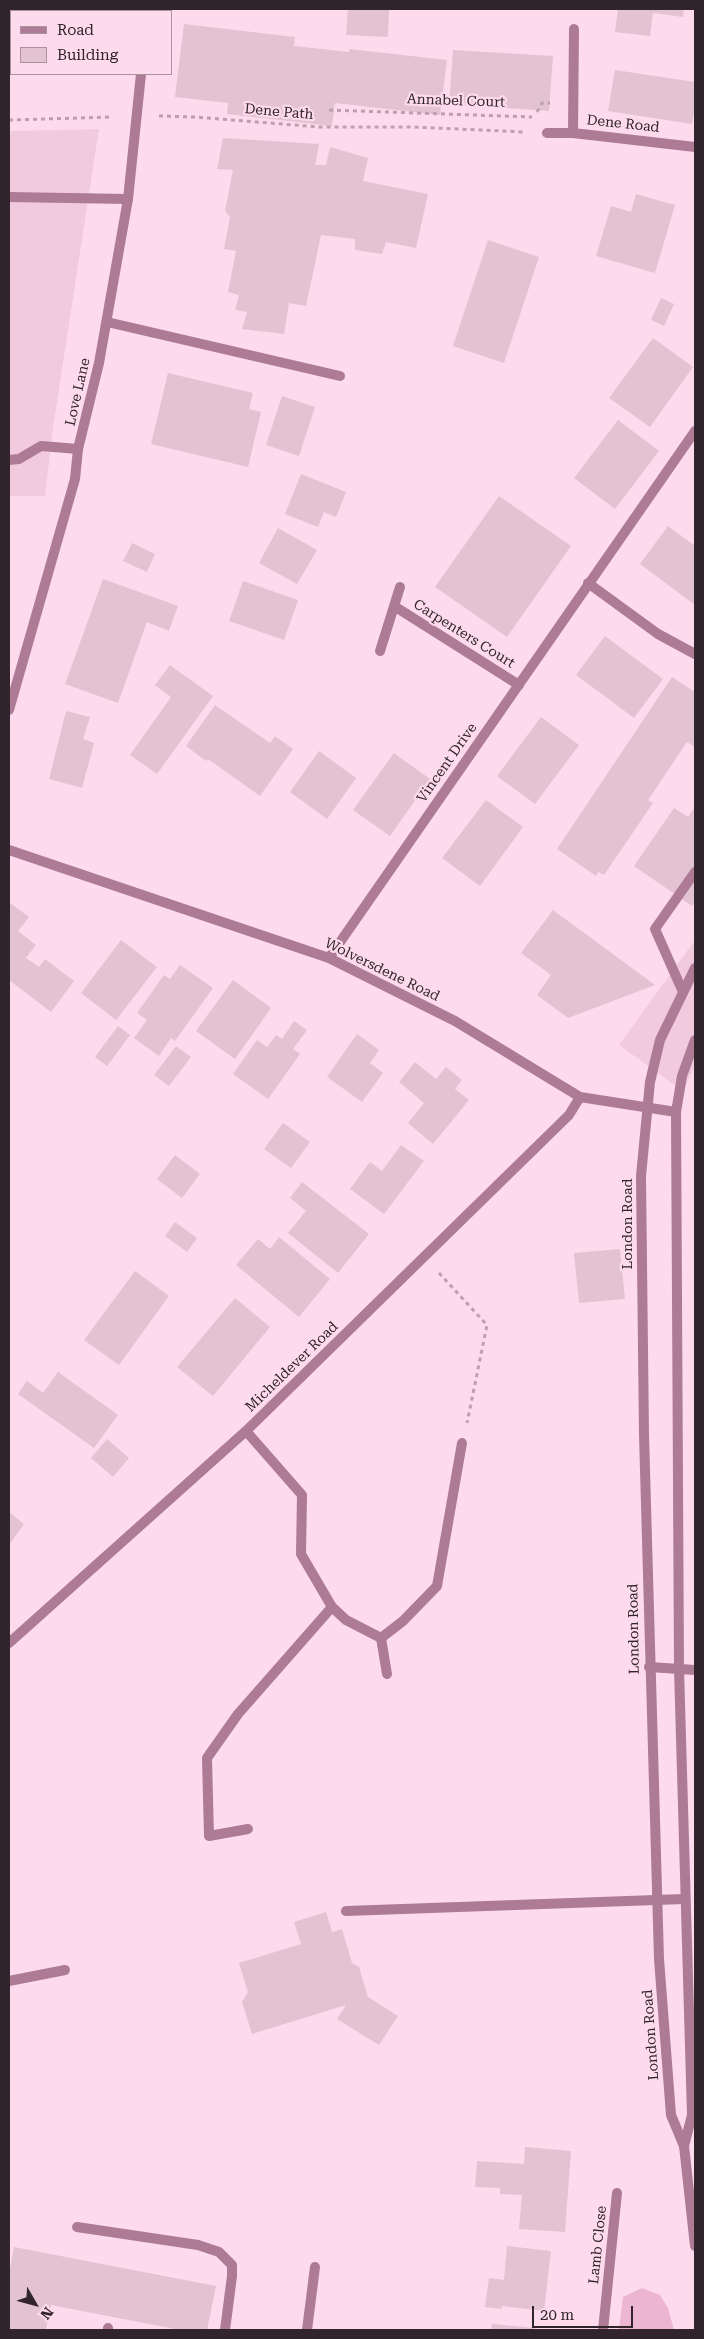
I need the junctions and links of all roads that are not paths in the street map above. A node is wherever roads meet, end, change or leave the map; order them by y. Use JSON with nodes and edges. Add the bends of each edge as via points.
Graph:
{"nodes":[{"id":1,"x":574,"y":29,"type":"dead end"},
{"id":2,"x":141,"y":75,"type":"edge"},
{"id":3,"x":547,"y":133,"type":"road end"},
{"id":4,"x":573,"y":133,"type":"junction"},
{"id":5,"x":695,"y":147,"type":"edge"},
{"id":6,"x":9,"y":197,"type":"edge"},
{"id":7,"x":128,"y":199,"type":"junction"},
{"id":8,"x":107,"y":322,"type":"junction"},
{"id":9,"x":340,"y":376,"type":"dead end"},
{"id":10,"x":695,"y":431,"type":"edge"},
{"id":11,"x":78,"y":449,"type":"junction"},
{"id":12,"x":9,"y":460,"type":"edge"},
{"id":13,"x":588,"y":583,"type":"junction"},
{"id":14,"x":400,"y":587,"type":"dead end"},
{"id":15,"x":394,"y":606,"type":"junction"},
{"id":16,"x":380,"y":651,"type":"dead end"},
{"id":17,"x":695,"y":654,"type":"edge"},
{"id":18,"x":519,"y":684,"type":"junction"},
{"id":19,"x":9,"y":710,"type":"edge"},
{"id":20,"x":9,"y":850,"type":"edge"},
{"id":21,"x":695,"y":872,"type":"edge"},
{"id":22,"x":329,"y":958,"type":"junction"},
{"id":23,"x":695,"y":968,"type":"edge"},
{"id":24,"x":683,"y":992,"type":"junction"},
{"id":25,"x":695,"y":1040,"type":"edge"},
{"id":26,"x":580,"y":1097,"type":"junction"},
{"id":27,"x":648,"y":1109,"type":"junction"},
{"id":28,"x":676,"y":1112,"type":"junction"},
{"id":29,"x":246,"y":1431,"type":"junction"},
{"id":30,"x":462,"y":1443,"type":"road end"},
{"id":31,"x":332,"y":1607,"type":"junction"},
{"id":32,"x":381,"y":1638,"type":"junction"},
{"id":33,"x":9,"y":1643,"type":"edge"},
{"id":34,"x":649,"y":1667,"type":"junction"},
{"id":35,"x":679,"y":1670,"type":"junction"},
{"id":36,"x":695,"y":1670,"type":"edge"},
{"id":37,"x":387,"y":1674,"type":"dead end"},
{"id":38,"x":248,"y":1829,"type":"dead end"},
{"id":39,"x":684,"y":1898,"type":"junction"},
{"id":40,"x":658,"y":1900,"type":"junction"},
{"id":41,"x":346,"y":1911,"type":"dead end"},
{"id":42,"x":65,"y":1970,"type":"dead end"},
{"id":43,"x":9,"y":1981,"type":"edge"},
{"id":44,"x":684,"y":2146,"type":"junction"},
{"id":45,"x":617,"y":2193,"type":"dead end"},
{"id":46,"x":77,"y":2227,"type":"dead end"},
{"id":47,"x":695,"y":2246,"type":"edge"},
{"id":48,"x":315,"y":2267,"type":"dead end"},
{"id":49,"x":225,"y":2330,"type":"edge"},
{"id":50,"x":307,"y":2330,"type":"edge"},
{"id":51,"x":603,"y":2330,"type":"edge"}],
"edges":[{"from":1,"to":4,"type":"street"},
{"from":2,"to":7,"type":"street","name":"Love Lane"},
{"from":3,"to":4,"type":"street","name":"Dene Road"},
{"from":4,"to":5,"type":"street","name":"Dene Road"},
{"from":6,"to":7,"type":"street"},
{"from":7,"to":8,"type":"street","name":"Love Lane"},
{"from":8,"to":9,"type":"street"},
{"from":8,"to":11,"type":"street","name":"Love Lane"},
{"from":10,"to":13,"type":"street","name":"Vincent Drive"},
{"from":11,"to":12,"type":"street","via":[[41,446],[18,460]]},
{"from":11,"to":19,"type":"street","name":"Love Lane","via":[[75,478]]},
{"from":13,"to":17,"type":"street","via":[[658,634]]},
{"from":13,"to":18,"type":"street","name":"Vincent Drive"},
{"from":14,"to":15,"type":"street","name":"Carpenters Court"},
{"from":15,"to":16,"type":"street","name":"Carpenters Court"},
{"from":15,"to":18,"type":"street","name":"Carpenters Court"},
{"from":18,"to":22,"type":"street","name":"Vincent Drive"},
{"from":20,"to":22,"type":"street","name":"Wolversdene Road"},
{"from":21,"to":24,"type":"street","via":[[655,929]]},
{"from":22,"to":26,"type":"street","name":"Wolversdene Road","via":[[455,1021]]},
{"from":23,"to":24,"type":"street","name":"London Road"},
{"from":24,"to":27,"type":"street","name":"London Road","via":[[660,1040],[650,1082]]},
{"from":25,"to":28,"type":"street","name":"London Road","via":[[682,1076]]},
{"from":26,"to":27,"type":"street","name":"Wolversdene Road"},
{"from":26,"to":29,"type":"street","name":"Micheldever Road","via":[[569,1114]]},
{"from":27,"to":28,"type":"street","name":"Wolversdene Road"},
{"from":27,"to":34,"type":"street","name":"London Road","via":[[641,1206]]},
{"from":28,"to":35,"type":"street","name":"London Road"},
{"from":29,"to":31,"type":"street","via":[[302,1495],[301,1554]]},
{"from":29,"to":33,"type":"street","name":"Micheldever Road"},
{"from":30,"to":32,"type":"street","via":[[437,1586],[403,1621]]},
{"from":31,"to":32,"type":"street","via":[[346,1620]]},
{"from":31,"to":38,"type":"street","via":[[238,1714],[207,1758],[209,1836]]},
{"from":32,"to":37,"type":"street"},
{"from":34,"to":35,"type":"street"},
{"from":34,"to":40,"type":"street","name":"London Road"},
{"from":35,"to":36,"type":"street"},
{"from":35,"to":39,"type":"street","name":"London Road"},
{"from":39,"to":40,"type":"street"},
{"from":39,"to":44,"type":"street","name":"London Road","via":[[692,2115]]},
{"from":40,"to":41,"type":"street"},
{"from":40,"to":44,"type":"street","name":"London Road","via":[[670,2115]]},
{"from":42,"to":43,"type":"street"},
{"from":44,"to":47,"type":"street","name":"London Road"},
{"from":45,"to":51,"type":"street","name":"Lamb Close"},
{"from":46,"to":49,"type":"street","via":[[198,2245],[219,2252],[232,2265]]},
{"from":48,"to":50,"type":"street"}]}
